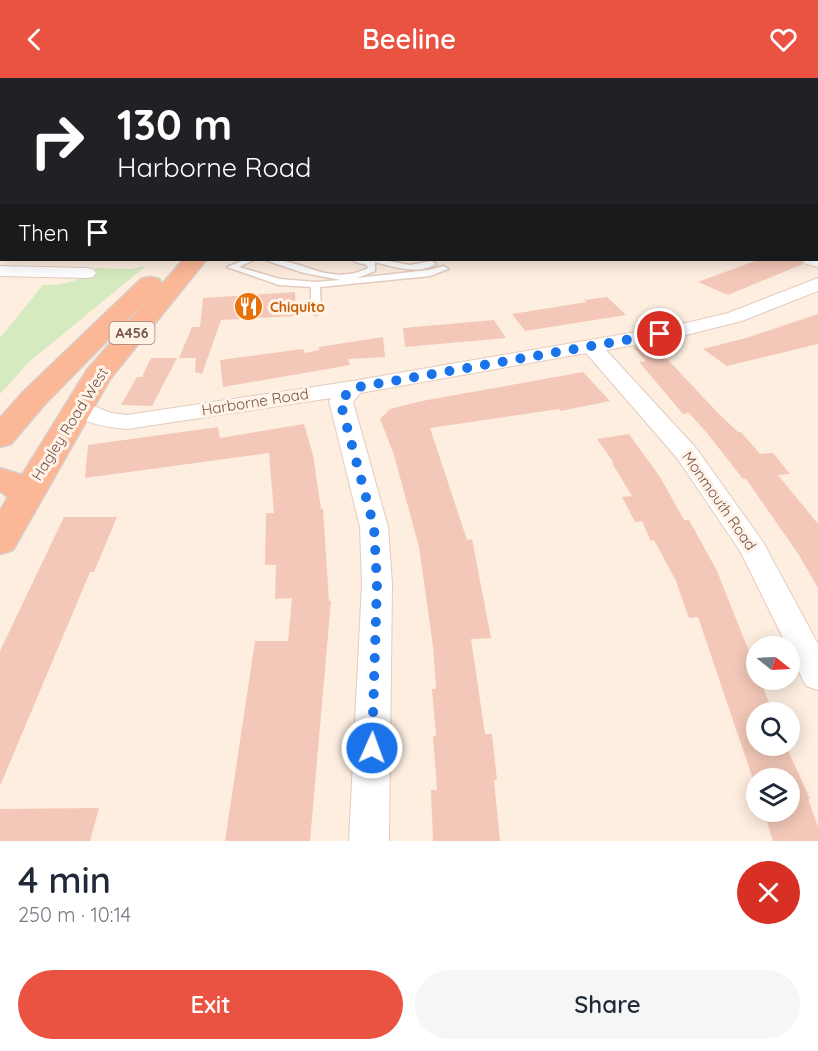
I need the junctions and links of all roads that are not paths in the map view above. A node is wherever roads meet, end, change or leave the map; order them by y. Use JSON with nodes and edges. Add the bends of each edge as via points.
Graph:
{"nodes":[{"id":1,"x":169,"y":261,"type":"edge"},
{"id":2,"x":194,"y":261,"type":"edge"},
{"id":3,"x":247,"y":261,"type":"edge"},
{"id":4,"x":273,"y":261,"type":"edge"},
{"id":5,"x":363,"y":261,"type":"edge"},
{"id":6,"x":379,"y":261,"type":"edge"},
{"id":7,"x":432,"y":264,"type":"dead end"},
{"id":8,"x":444,"y":269,"type":"dead end"},
{"id":9,"x":0,"y":271,"type":"edge"},
{"id":10,"x":87,"y":273,"type":"dead end"},
{"id":11,"x":818,"y":284,"type":"edge"},
{"id":12,"x":315,"y":285,"type":"junction"},
{"id":13,"x":316,"y":312,"type":"dead end"},
{"id":14,"x":592,"y":347,"type":"junction"},
{"id":15,"x":353,"y":388,"type":"junction"},
{"id":16,"x":79,"y":407,"type":"junction"},
{"id":17,"x":0,"y":437,"type":"edge"},
{"id":18,"x":11,"y":486,"type":"edge"},
{"id":19,"x":0,"y":541,"type":"edge"},
{"id":20,"x":818,"y":676,"type":"edge"},
{"id":21,"x":369,"y":841,"type":"edge"}],
"edges":[{"from":1,"to":17,"type":"highway","name":"Hagley Road West","number":"A456"},
{"from":2,"to":16,"type":"highway","name":"Hagley Road West","number":"A456","via":[[97,376]]},
{"from":3,"to":12,"type":"lane","via":[[231,267],[279,282]]},
{"from":4,"to":5,"type":"lane","via":[[331,276],[366,273],[372,269],[371,263]]},
{"from":6,"to":7,"type":"lane","via":[[417,269]]},
{"from":8,"to":12,"type":"lane"},
{"from":9,"to":10,"type":"street","via":[[59,277]]},
{"from":11,"to":14,"type":"street","name":"Harborne Road","via":[[735,317]]},
{"from":12,"to":13,"type":"lane"},
{"from":14,"to":15,"type":"street","name":"Harborne Road"},
{"from":14,"to":20,"type":"street","name":"Monmouth Road","via":[[687,453],[747,540]]},
{"from":15,"to":16,"type":"street","name":"Harborne Road","via":[[127,422],[106,420]]},
{"from":15,"to":21,"type":"street","via":[[340,401],[374,527],[377,584]]},
{"from":16,"to":18,"type":"highway","name":"Hagley Road West","number":"A456"},
{"from":18,"to":19,"type":"highway","name":"Hagley Road West","number":"A456"}]}
